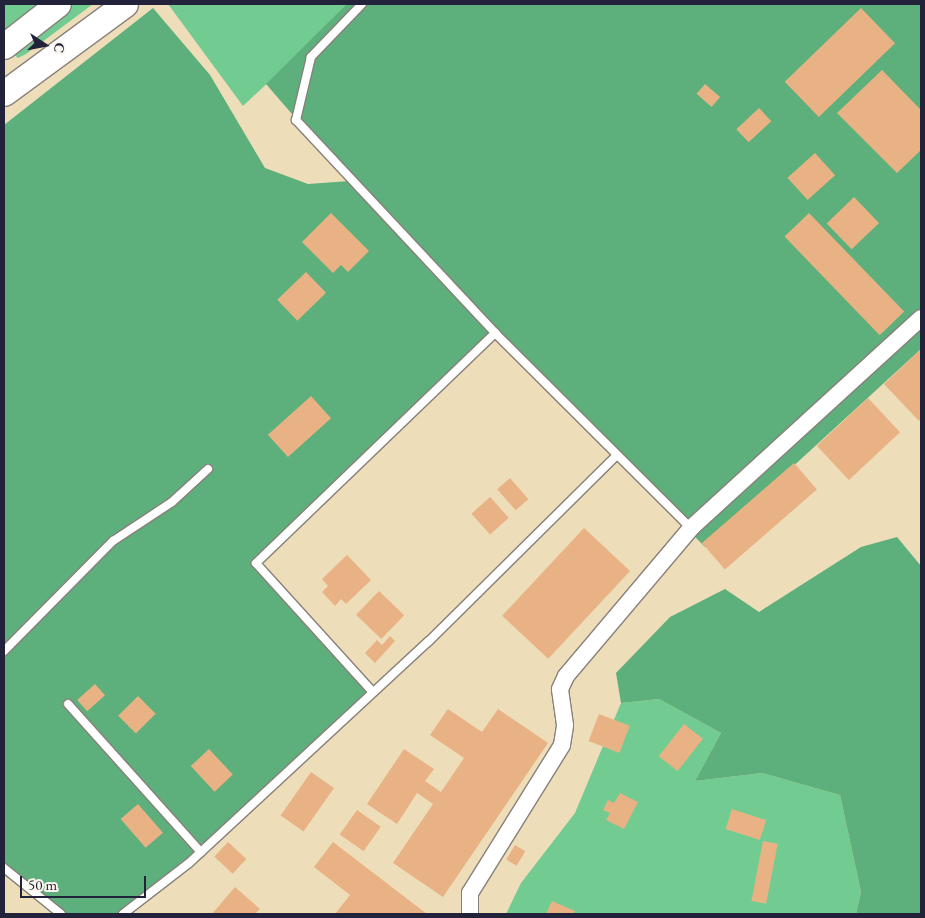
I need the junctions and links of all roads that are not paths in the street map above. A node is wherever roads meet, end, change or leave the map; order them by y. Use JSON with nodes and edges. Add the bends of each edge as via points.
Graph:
{"nodes":[{"id":1,"x":58,"y":4,"type":"edge"},
{"id":2,"x":125,"y":4,"type":"edge"},
{"id":3,"x":362,"y":4,"type":"edge"},
{"id":4,"x":4,"y":46,"type":"edge"},
{"id":5,"x":4,"y":93,"type":"edge"},
{"id":6,"x":921,"y":318,"type":"edge"},
{"id":7,"x":495,"y":333,"type":"junction"},
{"id":8,"x":616,"y":456,"type":"junction"},
{"id":9,"x":208,"y":469,"type":"dead end"},
{"id":10,"x":691,"y":528,"type":"junction"},
{"id":11,"x":4,"y":651,"type":"edge"},
{"id":12,"x":371,"y":690,"type":"junction"},
{"id":13,"x":68,"y":704,"type":"dead end"},
{"id":14,"x":201,"y":852,"type":"junction"},
{"id":15,"x":4,"y":868,"type":"edge"},
{"id":16,"x":61,"y":914,"type":"edge"},
{"id":17,"x":123,"y":914,"type":"edge"},
{"id":18,"x":470,"y":914,"type":"edge"}],
"edges":[{"from":1,"to":4,"type":"main road"},
{"from":2,"to":5,"type":"main road"},
{"from":3,"to":7,"type":"lane","via":[[312,57],[296,120]]},
{"from":6,"to":10,"type":"street"},
{"from":7,"to":8,"type":"lane"},
{"from":7,"to":12,"type":"lane","via":[[256,563]]},
{"from":8,"to":10,"type":"lane"},
{"from":8,"to":12,"type":"lane","via":[[428,642]]},
{"from":9,"to":11,"type":"lane","via":[[172,502],[113,541]]},
{"from":10,"to":18,"type":"street","via":[[566,676],[560,689],[566,725],[562,745],[470,893]]},
{"from":12,"to":14,"type":"lane"},
{"from":13,"to":14,"type":"lane"},
{"from":14,"to":17,"type":"lane"},
{"from":15,"to":16,"type":"lane"}]}
